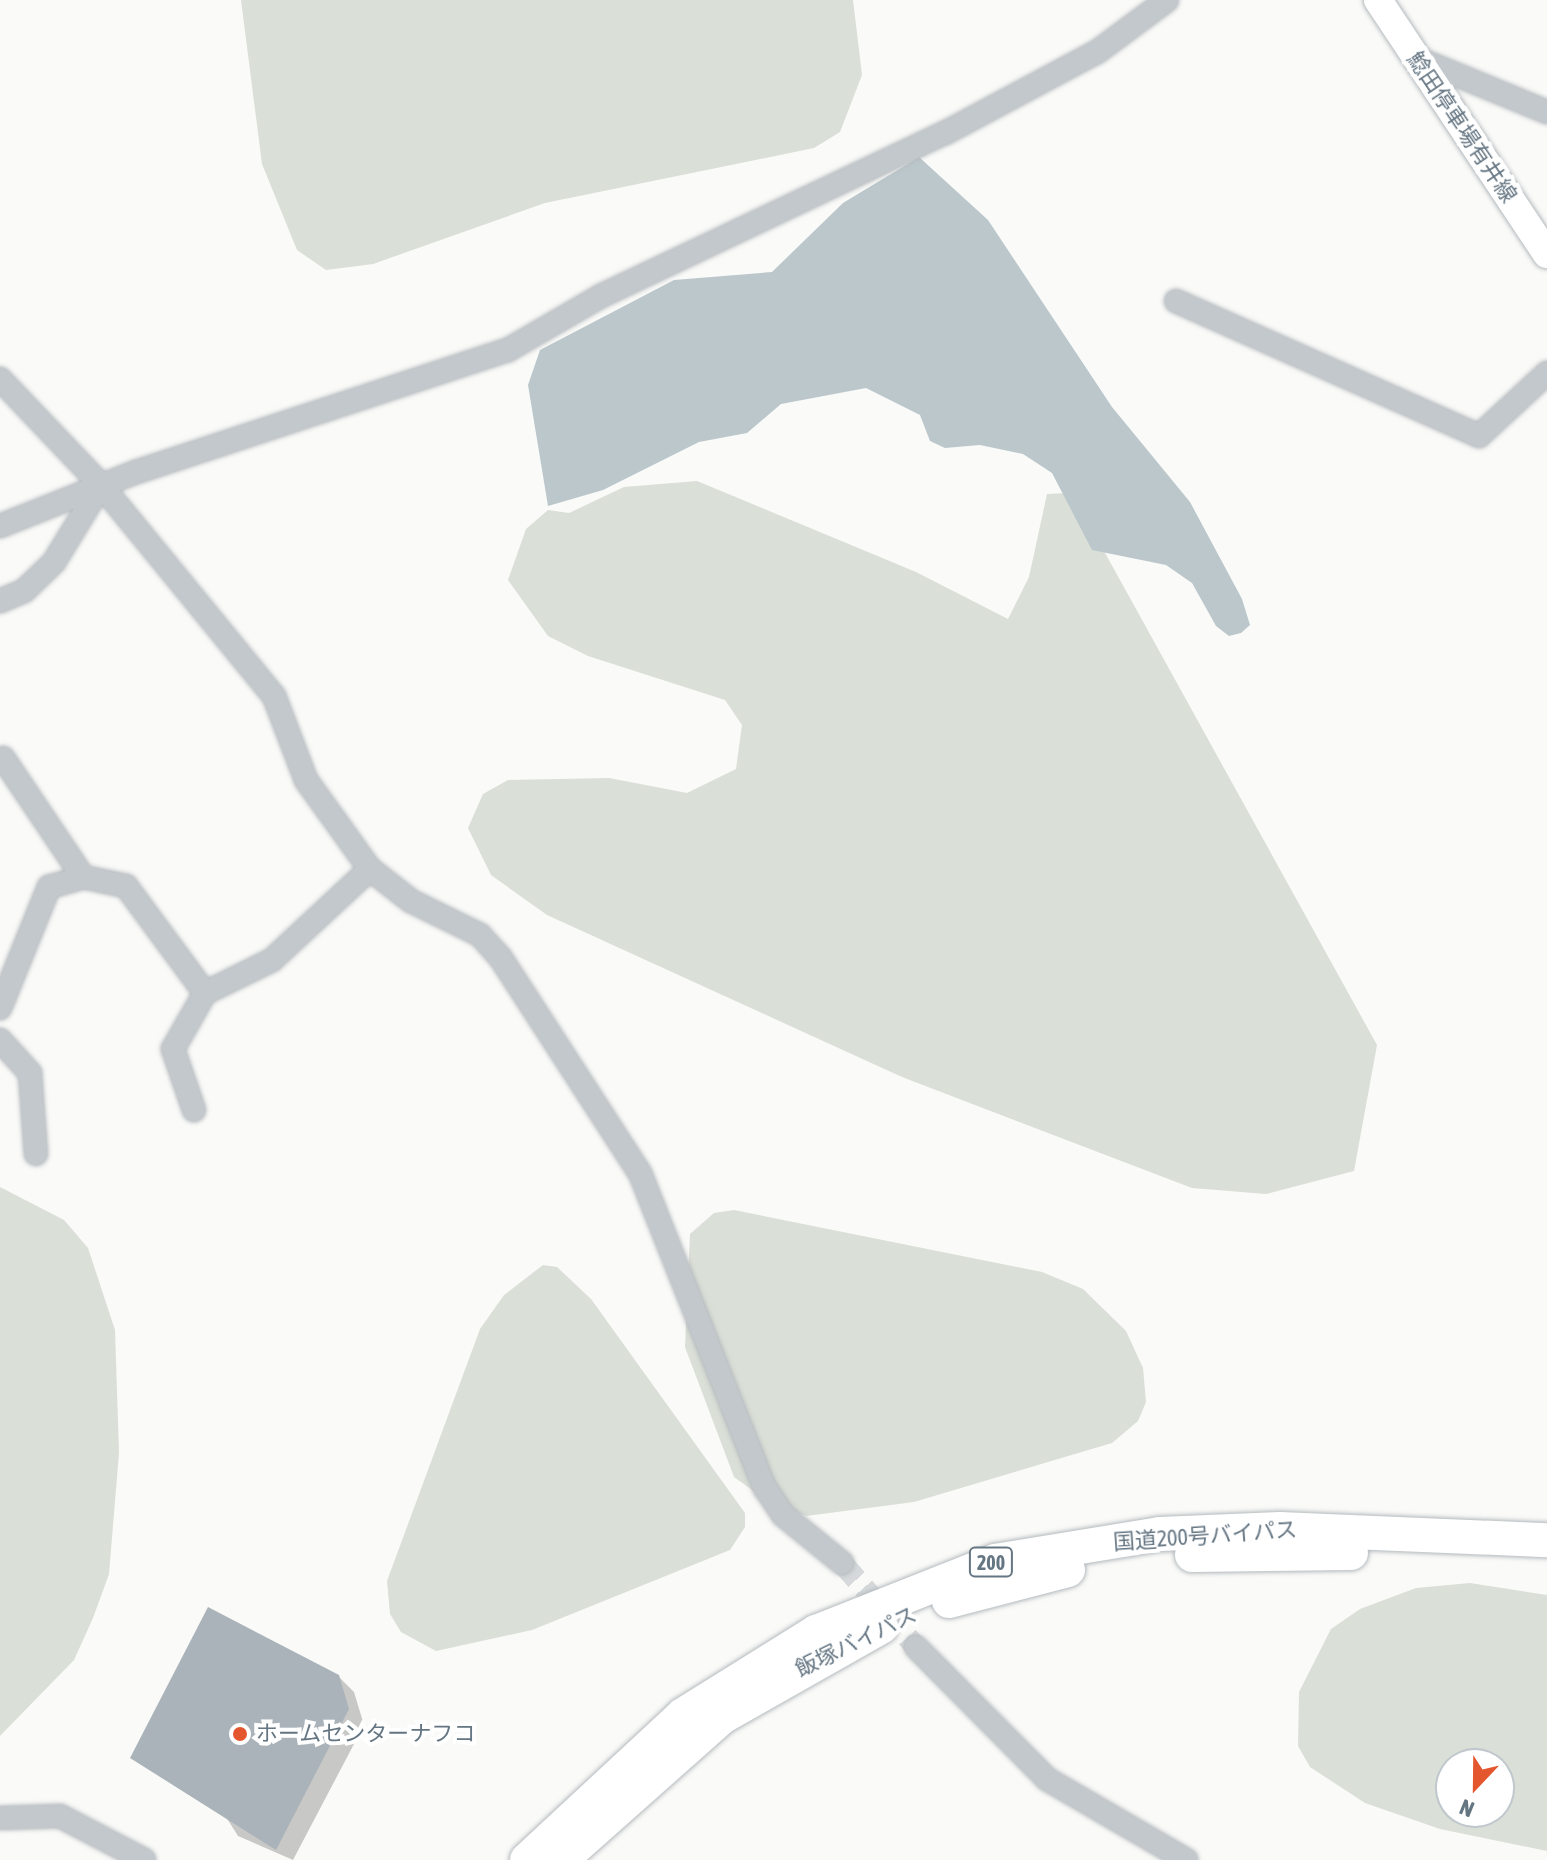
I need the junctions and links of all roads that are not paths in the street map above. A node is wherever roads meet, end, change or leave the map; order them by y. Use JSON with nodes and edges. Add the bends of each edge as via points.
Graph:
{"nodes":[{"id":1,"x":1167,"y":0,"type":"edge"},
{"id":2,"x":1378,"y":0,"type":"edge"},
{"id":3,"x":1416,"y":58,"type":"junction"},
{"id":4,"x":1547,"y":112,"type":"edge"},
{"id":5,"x":1547,"y":254,"type":"edge"},
{"id":6,"x":1176,"y":301,"type":"dead end"},
{"id":7,"x":1547,"y":373,"type":"edge"},
{"id":8,"x":0,"y":379,"type":"edge"},
{"id":9,"x":101,"y":485,"type":"junction"},
{"id":10,"x":0,"y":526,"type":"edge"},
{"id":11,"x":0,"y":601,"type":"edge"},
{"id":12,"x":3,"y":758,"type":"dead end"},
{"id":13,"x":370,"y":869,"type":"junction"},
{"id":14,"x":83,"y":877,"type":"junction"},
{"id":15,"x":205,"y":993,"type":"junction"},
{"id":16,"x":0,"y":1008,"type":"edge"},
{"id":17,"x":0,"y":1040,"type":"edge"},
{"id":18,"x":194,"y":1110,"type":"dead end"},
{"id":19,"x":36,"y":1154,"type":"dead end"},
{"id":20,"x":1547,"y":1540,"type":"edge"},
{"id":21,"x":1547,"y":1562,"type":"edge"},
{"id":22,"x":842,"y":1563,"type":"tunnel mouth"},
{"id":23,"x":916,"y":1647,"type":"tunnel mouth"},
{"id":24,"x":0,"y":1818,"type":"edge"},
{"id":25,"x":144,"y":1860,"type":"edge"},
{"id":26,"x":527,"y":1860,"type":"edge"},
{"id":27,"x":561,"y":1860,"type":"edge"},
{"id":28,"x":1186,"y":1860,"type":"edge"}],
"edges":[{"from":1,"to":9,"type":"street","via":[[1097,52],[945,133],[601,296],[508,350]]},
{"from":2,"to":3,"type":"main road","name":"鯰田停車場有井線"},
{"from":3,"to":4,"type":"street"},
{"from":3,"to":5,"type":"main road","name":"鯰田停車場有井線"},
{"from":6,"to":7,"type":"street","via":[[1479,436]]},
{"from":8,"to":9,"type":"street"},
{"from":9,"to":10,"type":"street"},
{"from":9,"to":11,"type":"street","via":[[54,562],[24,591]]},
{"from":9,"to":13,"type":"street","via":[[274,696],[306,780]]},
{"from":12,"to":14,"type":"street"},
{"from":13,"to":15,"type":"street","via":[[272,960]]},
{"from":13,"to":22,"type":"street","via":[[411,901],[480,935],[500,957],[640,1173],[765,1488],[783,1515]]},
{"from":14,"to":15,"type":"street","via":[[126,886]]},
{"from":14,"to":16,"type":"street","via":[[49,887]]},
{"from":15,"to":18,"type":"street","via":[[173,1049]]},
{"from":17,"to":19,"type":"street","via":[[30,1073]]},
{"from":20,"to":26,"type":"highway","name":"国道200号バイパス","number":"200","via":[[1280,1529],[1160,1534],[995,1561],[816,1632],[683,1715]]},
{"from":21,"to":27,"type":"highway","name":"飯塚バイパス","number":"200","via":[[1177,1555],[982,1589],[897,1619],[774,1682],[664,1761]]},
{"from":23,"to":28,"type":"street","via":[[1047,1779]]},
{"from":24,"to":25,"type":"street","via":[[60,1816]]}]}
